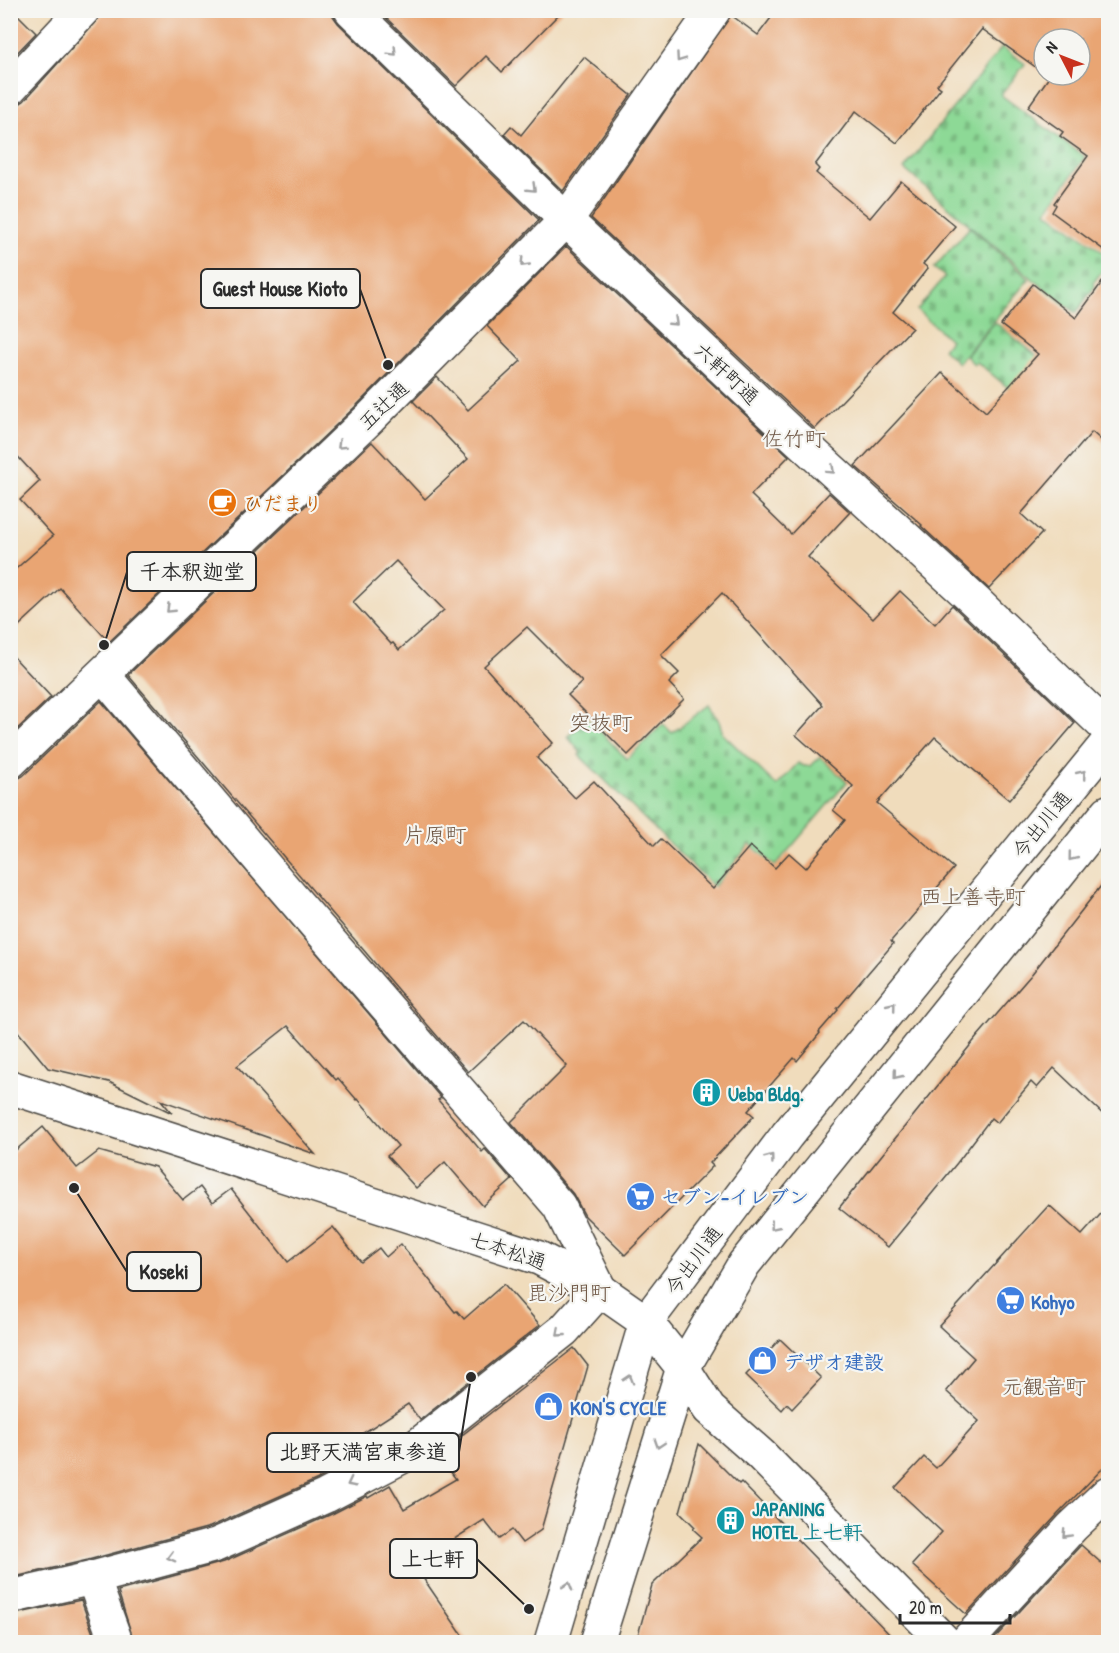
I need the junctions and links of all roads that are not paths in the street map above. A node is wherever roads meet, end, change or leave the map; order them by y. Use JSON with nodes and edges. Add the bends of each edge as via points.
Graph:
{"nodes":[{"id":1,"x":83,"y":10,"type":"edge"},
{"id":2,"x":351,"y":10,"type":"edge"},
{"id":3,"x":714,"y":10,"type":"edge"},
{"id":4,"x":10,"y":88,"type":"edge"},
{"id":5,"x":566,"y":220,"type":"junction"},
{"id":6,"x":102,"y":675,"type":"junction"},
{"id":7,"x":1108,"y":729,"type":"edge"},
{"id":8,"x":1108,"y":742,"type":"edge"},
{"id":9,"x":10,"y":762,"type":"edge"},
{"id":10,"x":1108,"y":812,"type":"edge"},
{"id":11,"x":10,"y":1087,"type":"edge"},
{"id":12,"x":600,"y":1290,"type":"junction"},
{"id":13,"x":646,"y":1322,"type":"junction"},
{"id":14,"x":683,"y":1368,"type":"junction"},
{"id":15,"x":1108,"y":1493,"type":"edge"},
{"id":16,"x":93,"y":1578,"type":"junction"},
{"id":17,"x":10,"y":1597,"type":"edge"},
{"id":18,"x":116,"y":1642,"type":"edge"},
{"id":19,"x":551,"y":1642,"type":"edge"},
{"id":20,"x":597,"y":1642,"type":"edge"},
{"id":21,"x":945,"y":1642,"type":"edge"},
{"id":22,"x":966,"y":1642,"type":"edge"}],
"edges":[{"from":1,"to":4,"type":"street"},
{"from":2,"to":5,"type":"street","name":"六軒町通","one_way":true},
{"from":3,"to":5,"type":"street","name":"五辻通","one_way":true},
{"from":5,"to":6,"type":"street","name":"五辻通","one_way":true,"via":[[378,410]]},
{"from":5,"to":7,"type":"street","name":"六軒町通","one_way":true},
{"from":6,"to":9,"type":"street","name":"五辻通"},
{"from":6,"to":12,"type":"street","via":[[559,1206]]},
{"from":13,"to":8,"type":"street","name":"今出川通","one_way":true,"via":[[787,1135]]},
{"from":10,"to":14,"type":"street","one_way":true,"via":[[744,1264]]},
{"from":11,"to":12,"type":"street","name":"七本松通","via":[[539,1258]]},
{"from":12,"to":13,"type":"street","name":"七本松通"},
{"from":12,"to":16,"type":"street","one_way":true,"via":[[564,1330],[407,1454],[326,1496],[216,1545]]},
{"from":13,"to":14,"type":"street","name":"七本松通"},
{"from":19,"to":13,"type":"street","name":"今出川通","one_way":true},
{"from":14,"to":20,"type":"street","one_way":true},
{"from":14,"to":21,"type":"street","name":"七本松通","via":[[710,1409],[760,1454]]},
{"from":15,"to":22,"type":"street","one_way":true},
{"from":16,"to":17,"type":"street"},
{"from":16,"to":18,"type":"street"}]}
